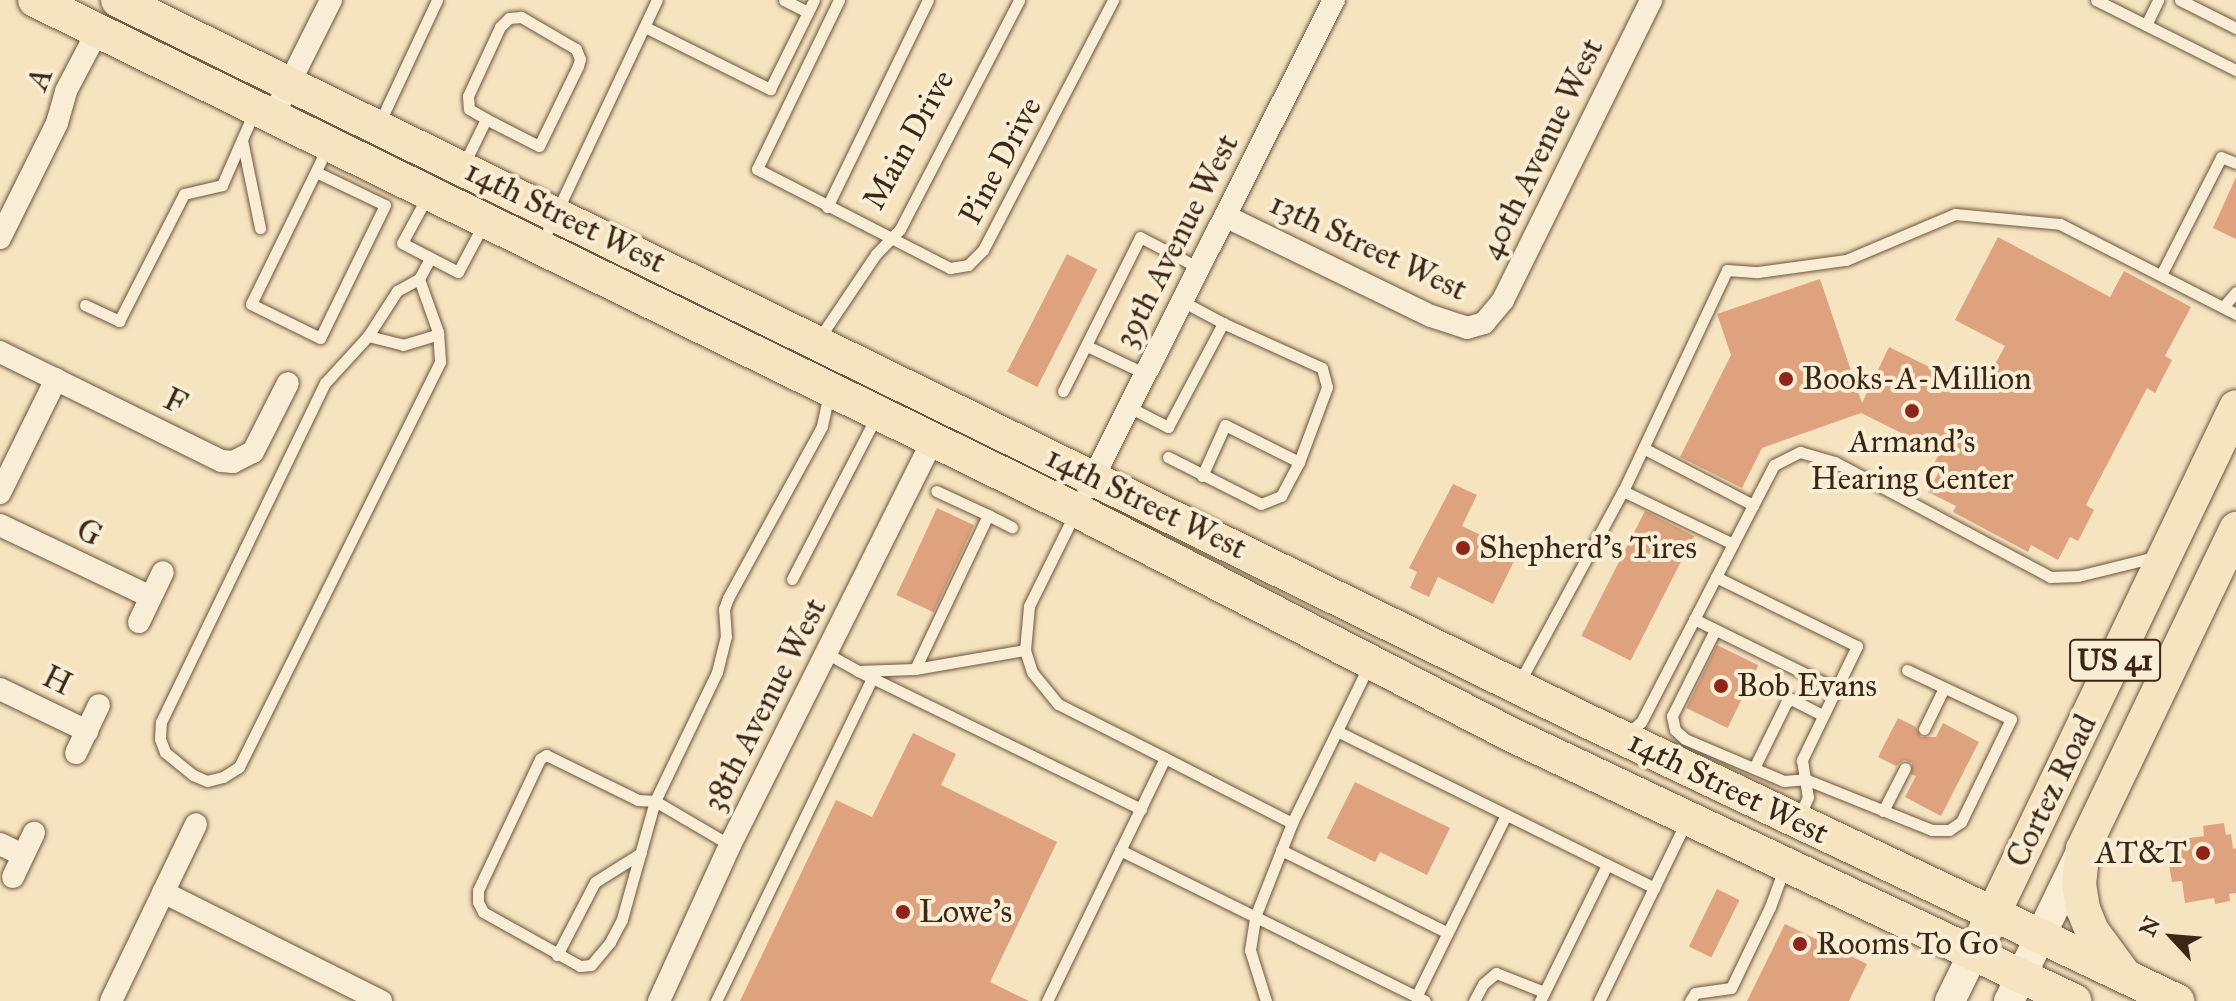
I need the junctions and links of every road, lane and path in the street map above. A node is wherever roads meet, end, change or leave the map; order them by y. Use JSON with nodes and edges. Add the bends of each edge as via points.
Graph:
{"nodes":[{"id":1,"x":35,"y":0,"type":"edge"},
{"id":2,"x":118,"y":0,"type":"edge"},
{"id":3,"x":331,"y":0,"type":"edge"},
{"id":4,"x":437,"y":0,"type":"edge"},
{"id":5,"x":657,"y":0,"type":"edge"},
{"id":6,"x":784,"y":0,"type":"edge"},
{"id":7,"x":814,"y":0,"type":"edge"},
{"id":8,"x":839,"y":0,"type":"edge"},
{"id":9,"x":928,"y":0,"type":"edge"},
{"id":10,"x":1019,"y":0,"type":"edge"},
{"id":11,"x":1113,"y":0,"type":"edge"},
{"id":12,"x":1334,"y":0,"type":"edge"},
{"id":13,"x":1651,"y":0,"type":"edge"},
{"id":14,"x":2096,"y":0,"type":"edge"},
{"id":15,"x":2158,"y":0,"type":"edge"},
{"id":16,"x":2180,"y":0,"type":"edge"},
{"id":17,"x":2113,"y":4,"type":"edge"},
{"id":18,"x":808,"y":12,"type":"junction"},
{"id":19,"x":2146,"y":25,"type":"junction"},
{"id":20,"x":645,"y":27,"type":"junction"},
{"id":21,"x":2236,"y":28,"type":"edge"},
{"id":22,"x":98,"y":30,"type":"junction"},
{"id":23,"x":2236,"y":70,"type":"edge"},
{"id":24,"x":289,"y":83,"type":"junction"},
{"id":25,"x":66,"y":91,"type":"junction"},
{"id":26,"x":264,"y":112,"type":"junction"},
{"id":27,"x":486,"y":119,"type":"junction"},
{"id":28,"x":378,"y":126,"type":"junction"},
{"id":29,"x":242,"y":139,"type":"junction"},
{"id":30,"x":322,"y":158,"type":"junction"},
{"id":31,"x":2236,"y":163,"type":"edge"},
{"id":32,"x":463,"y":167,"type":"junction"},
{"id":33,"x":430,"y":193,"type":"junction"},
{"id":34,"x":827,"y":207,"type":"junction"},
{"id":35,"x":0,"y":208,"type":"edge"},
{"id":36,"x":557,"y":213,"type":"junction"},
{"id":37,"x":1225,"y":216,"type":"junction"},
{"id":38,"x":485,"y":220,"type":"junction"},
{"id":39,"x":260,"y":228,"type":"dead end"},
{"id":40,"x":0,"y":238,"type":"edge"},
{"id":41,"x":889,"y":239,"type":"junction"},
{"id":42,"x":540,"y":246,"type":"junction"},
{"id":43,"x":264,"y":250,"type":"dead end"},
{"id":44,"x":430,"y":258,"type":"junction"},
{"id":45,"x":268,"y":267,"type":"junction"},
{"id":46,"x":1199,"y":268,"type":"junction"},
{"id":47,"x":2161,"y":275,"type":"junction"},
{"id":48,"x":419,"y":279,"type":"junction"},
{"id":49,"x":2236,"y":292,"type":"edge"},
{"id":50,"x":1182,"y":301,"type":"junction"},
{"id":51,"x":85,"y":305,"type":"dead end"},
{"id":52,"x":2223,"y":307,"type":"junction"},
{"id":53,"x":2236,"y":314,"type":"edge"},
{"id":54,"x":1223,"y":323,"type":"junction"},
{"id":55,"x":1484,"y":323,"type":"joint"},
{"id":56,"x":438,"y":334,"type":"junction"},
{"id":57,"x":368,"y":336,"type":"junction"},
{"id":58,"x":817,"y":341,"type":"junction"},
{"id":59,"x":1087,"y":346,"type":"junction"},
{"id":60,"x":0,"y":352,"type":"edge"},
{"id":61,"x":1146,"y":374,"type":"junction"},
{"id":62,"x":56,"y":379,"type":"junction"},
{"id":63,"x":288,"y":383,"type":"dead end"},
{"id":64,"x":830,"y":390,"type":"junction"},
{"id":65,"x":1063,"y":391,"type":"dead end"},
{"id":66,"x":1129,"y":407,"type":"junction"},
{"id":67,"x":2236,"y":407,"type":"edge"},
{"id":68,"x":878,"y":413,"type":"junction"},
{"id":69,"x":933,"y":439,"type":"junction"},
{"id":70,"x":1645,"y":449,"type":"junction"},
{"id":71,"x":1168,"y":457,"type":"dead end"},
{"id":72,"x":1299,"y":462,"type":"junction"},
{"id":73,"x":1202,"y":476,"type":"junction"},
{"id":74,"x":1094,"y":477,"type":"junction"},
{"id":75,"x":936,"y":491,"type":"dead end"},
{"id":76,"x":1623,"y":491,"type":"junction"},
{"id":77,"x":0,"y":493,"type":"edge"},
{"id":78,"x":1753,"y":505,"type":"junction"},
{"id":79,"x":1076,"y":510,"type":"junction"},
{"id":80,"x":988,"y":515,"type":"junction"},
{"id":81,"x":0,"y":525,"type":"edge"},
{"id":82,"x":1012,"y":527,"type":"dead end"},
{"id":83,"x":2236,"y":529,"type":"edge"},
{"id":84,"x":1733,"y":544,"type":"junction"},
{"id":85,"x":2165,"y":555,"type":"junction"},
{"id":86,"x":163,"y":572,"type":"dead end"},
{"id":87,"x":1716,"y":577,"type":"junction"},
{"id":88,"x":792,"y":579,"type":"dead end"},
{"id":89,"x":151,"y":597,"type":"junction"},
{"id":90,"x":1694,"y":619,"type":"junction"},
{"id":91,"x":139,"y":622,"type":"dead end"},
{"id":92,"x":1715,"y":630,"type":"junction"},
{"id":93,"x":1025,"y":650,"type":"junction"},
{"id":94,"x":826,"y":653,"type":"junction"},
{"id":95,"x":1371,"y":661,"type":"junction"},
{"id":96,"x":915,"y":669,"type":"junction"},
{"id":97,"x":1907,"y":670,"type":"dead end"},
{"id":98,"x":858,"y":671,"type":"junction"},
{"id":99,"x":872,"y":678,"type":"junction"},
{"id":100,"x":1517,"y":686,"type":"junction"},
{"id":101,"x":1424,"y":688,"type":"junction"},
{"id":102,"x":1944,"y":688,"type":"junction"},
{"id":103,"x":0,"y":689,"type":"edge"},
{"id":104,"x":1836,"y":689,"type":"junction"},
{"id":105,"x":99,"y":705,"type":"dead end"},
{"id":106,"x":1823,"y":715,"type":"junction"},
{"id":107,"x":1924,"y":729,"type":"dead end"},
{"id":108,"x":87,"y":731,"type":"junction"},
{"id":109,"x":1337,"y":731,"type":"junction"},
{"id":110,"x":1623,"y":737,"type":"junction"},
{"id":111,"x":76,"y":753,"type":"dead end"},
{"id":112,"x":1165,"y":758,"type":"junction"},
{"id":113,"x":1754,"y":768,"type":"junction"},
{"id":114,"x":1905,"y":768,"type":"dead end"},
{"id":115,"x":1805,"y":779,"type":"junction"},
{"id":116,"x":655,"y":801,"type":"junction"},
{"id":117,"x":1141,"y":809,"type":"junction"},
{"id":118,"x":1883,"y":811,"type":"junction"},
{"id":119,"x":1506,"y":815,"type":"junction"},
{"id":120,"x":1687,"y":820,"type":"junction"},
{"id":121,"x":1797,"y":822,"type":"junction"},
{"id":122,"x":1292,"y":823,"type":"junction"},
{"id":123,"x":196,"y":824,"type":"dead end"},
{"id":124,"x":34,"y":833,"type":"dead end"},
{"id":125,"x":0,"y":844,"type":"edge"},
{"id":126,"x":730,"y":845,"type":"junction"},
{"id":127,"x":2083,"y":849,"type":"junction"},
{"id":128,"x":1120,"y":850,"type":"junction"},
{"id":129,"x":1281,"y":850,"type":"junction"},
{"id":130,"x":641,"y":853,"type":"junction"},
{"id":131,"x":23,"y":855,"type":"junction"},
{"id":132,"x":1607,"y":865,"type":"junction"},
{"id":133,"x":1785,"y":866,"type":"junction"},
{"id":134,"x":13,"y":877,"type":"dead end"},
{"id":135,"x":1654,"y":888,"type":"junction"},
{"id":136,"x":163,"y":892,"type":"junction"},
{"id":137,"x":1993,"y":914,"type":"junction"},
{"id":138,"x":1255,"y":917,"type":"junction"},
{"id":139,"x":1448,"y":933,"type":"junction"},
{"id":140,"x":2041,"y":936,"type":"junction"},
{"id":141,"x":1973,"y":954,"type":"junction"},
{"id":142,"x":557,"y":955,"type":"junction"},
{"id":143,"x":2126,"y":976,"type":"junction"},
{"id":144,"x":2015,"y":989,"type":"edge"},
{"id":145,"x":1542,"y":997,"type":"edge"},
{"id":146,"x":1692,"y":997,"type":"edge"},
{"id":147,"x":1420,"y":999,"type":"edge"},
{"id":148,"x":111,"y":1001,"type":"edge"},
{"id":149,"x":381,"y":1001,"type":"edge"},
{"id":150,"x":659,"y":1001,"type":"edge"},
{"id":151,"x":716,"y":1001,"type":"edge"},
{"id":152,"x":1047,"y":1001,"type":"edge"},
{"id":153,"x":1266,"y":1001,"type":"edge"},
{"id":154,"x":1474,"y":1001,"type":"edge"},
{"id":155,"x":1599,"y":1001,"type":"edge"},
{"id":156,"x":1950,"y":1001,"type":"edge"},
{"id":157,"x":2074,"y":1001,"type":"edge"},
{"id":158,"x":2177,"y":1001,"type":"edge"}],
"edges":[{"from":1,"to":22,"type":"main road","name":"14th Street West"},
{"from":2,"to":24,"type":"main road","name":"14th Street West"},
{"from":3,"to":24,"type":"street"},
{"from":4,"to":28,"type":"lane"},
{"from":5,"to":20,"type":"lane"},
{"from":6,"to":18,"type":"lane"},
{"from":7,"to":18,"type":"lane"},
{"from":8,"to":34,"type":"lane","name":"Pine Drive","via":[[757,169]]},
{"from":9,"to":34,"type":"lane"},
{"from":10,"to":41,"type":"lane","name":"Main Drive","via":[[942,155]]},
{"from":11,"to":41,"type":"lane","name":"Pine Drive","via":[[979,256],[962,267],[941,266]]},
{"from":12,"to":37,"type":"street","name":"39th Avenue West"},
{"from":13,"to":55,"type":"street","name":"40th Avenue West","via":[[1503,300]]},
{"from":14,"to":17,"type":"lane"},
{"from":15,"to":19,"type":"lane"},
{"from":16,"to":21,"type":"lane"},
{"from":17,"to":19,"type":"lane"},
{"from":18,"to":20,"type":"lane","via":[[770,89]]},
{"from":19,"to":23,"type":"lane"},
{"from":20,"to":36,"type":"lane"},
{"from":22,"to":25,"type":"street","name":"A"},
{"from":22,"to":26,"type":"main road","name":"14th Street West"},
{"from":24,"to":26,"type":"street"},
{"from":24,"to":28,"type":"main road","name":"14th Street West"},
{"from":25,"to":35,"type":"street","via":[[58,93],[48,109]]},
{"from":25,"to":40,"type":"street","name":"A","via":[[57,123]]},
{"from":26,"to":29,"type":"lane"},
{"from":26,"to":30,"type":"main road","name":"14th Street West"},
{"from":27,"to":27,"type":"lane","via":[[539,146],[580,59],[571,44],[521,17],[509,18],[468,96],[469,109]]},
{"from":27,"to":32,"type":"lane"},
{"from":28,"to":32,"type":"main road","name":"14th Street West"},
{"from":29,"to":39,"type":"lane"},
{"from":29,"to":51,"type":"lane","via":[[222,185],[184,194],[119,321]]},
{"from":30,"to":33,"type":"main road","name":"14th Street West"},
{"from":30,"to":45,"type":"lane"},
{"from":30,"to":45,"type":"lane","via":[[385,205],[320,338],[251,304]]},
{"from":31,"to":47,"type":"lane","via":[[2221,157]]},
{"from":32,"to":36,"type":"main road","name":"14th Street West"},
{"from":33,"to":38,"type":"main road","name":"14th Street West"},
{"from":33,"to":44,"type":"lane","via":[[402,243]]},
{"from":34,"to":41,"type":"lane","name":"Pine Drive"},
{"from":36,"to":42,"type":"lane"},
{"from":36,"to":58,"type":"main road","name":"14th Street West"},
{"from":37,"to":46,"type":"street","name":"39th Avenue West"},
{"from":37,"to":55,"type":"street","name":"13th Street West","via":[[1431,316],[1467,328]]},
{"from":38,"to":42,"type":"main road","name":"14th Street West"},
{"from":38,"to":44,"type":"lane","via":[[458,272]]},
{"from":41,"to":58,"type":"lane","name":"Main Drive"},
{"from":42,"to":64,"type":"main road","name":"14th Street West"},
{"from":43,"to":45,"type":"lane"},
{"from":44,"to":48,"type":"lane"},
{"from":46,"to":50,"type":"street","name":"39th Avenue West"},
{"from":46,"to":59,"type":"lane","via":[[1140,237]]},
{"from":47,"to":52,"type":"lane"},
{"from":47,"to":70,"type":"lane","via":[[2060,224],[1955,214],[1846,260],[1758,272],[1727,270]]},
{"from":48,"to":56,"type":"lane"},
{"from":48,"to":57,"type":"lane","via":[[397,291]]},
{"from":49,"to":52,"type":"lane"},
{"from":50,"to":54,"type":"lane"},
{"from":50,"to":61,"type":"street","name":"39th Avenue West"},
{"from":52,"to":53,"type":"lane"},
{"from":54,"to":66,"type":"lane","via":[[1168,427]]},
{"from":54,"to":72,"type":"lane","via":[[1322,368],[1327,387]]},
{"from":56,"to":57,"type":"lane","via":[[403,345]]},
{"from":56,"to":57,"type":"lane","via":[[440,362],[239,767],[207,781],[165,752],[161,722],[325,383]]},
{"from":58,"to":64,"type":"street"},
{"from":58,"to":74,"type":"main road","name":"14th Street West"},
{"from":59,"to":61,"type":"lane"},
{"from":59,"to":65,"type":"lane"},
{"from":60,"to":62,"type":"street","name":"F"},
{"from":61,"to":66,"type":"street","name":"39th Avenue West"},
{"from":62,"to":63,"type":"street","name":"F","via":[[233,462],[253,452]]},
{"from":62,"to":77,"type":"street"},
{"from":64,"to":68,"type":"main road","name":"14th Street West"},
{"from":64,"to":116,"type":"lane","via":[[822,426],[728,598],[717,672]]},
{"from":66,"to":74,"type":"street","name":"39th Avenue West"},
{"from":67,"to":85,"type":"main road","name":"Cortez Road","number":"US 41"},
{"from":68,"to":69,"type":"main road","name":"14th Street West"},
{"from":68,"to":88,"type":"lane"},
{"from":69,"to":79,"type":"main road","name":"14th Street West"},
{"from":69,"to":94,"type":"street","name":"38th Avenue West"},
{"from":70,"to":76,"type":"lane"},
{"from":70,"to":78,"type":"lane"},
{"from":71,"to":73,"type":"lane"},
{"from":72,"to":73,"type":"lane","via":[[1281,496],[1261,504]]},
{"from":72,"to":73,"type":"lane","via":[[1225,425]]},
{"from":74,"to":79,"type":"street","name":"39th Avenue West"},
{"from":74,"to":100,"type":"main road","name":"14th Street West"},
{"from":75,"to":80,"type":"lane"},
{"from":76,"to":84,"type":"lane"},
{"from":76,"to":100,"type":"lane"},
{"from":78,"to":84,"type":"lane"},
{"from":78,"to":85,"type":"lane","via":[[1774,465],[1789,454],[1810,452],[2050,577],[2078,576]]},
{"from":79,"to":93,"type":"lane","via":[[1029,606]]},
{"from":79,"to":95,"type":"main road","name":"14th Street West"},
{"from":80,"to":82,"type":"lane"},
{"from":80,"to":96,"type":"lane"},
{"from":81,"to":89,"type":"street","name":"G"},
{"from":83,"to":127,"type":"main road","name":"Cortez Road","number":"US 41"},
{"from":84,"to":87,"type":"lane"},
{"from":85,"to":137,"type":"main road","name":"Cortez Road","number":"US 41"},
{"from":86,"to":89,"type":"street"},
{"from":87,"to":90,"type":"lane"},
{"from":87,"to":104,"type":"lane","via":[[1857,646]]},
{"from":89,"to":91,"type":"street"},
{"from":90,"to":92,"type":"lane"},
{"from":90,"to":110,"type":"lane","via":[[1641,722]]},
{"from":92,"to":104,"type":"lane"},
{"from":92,"to":113,"type":"lane","via":[[1672,716],[1675,730]]},
{"from":93,"to":96,"type":"lane"},
{"from":93,"to":112,"type":"lane","via":[[1038,683],[1058,704]]},
{"from":94,"to":98,"type":"lane"},
{"from":94,"to":126,"type":"street","name":"38th Avenue West"},
{"from":95,"to":101,"type":"main road","name":"14th Street West"},
{"from":95,"to":109,"type":"lane"},
{"from":96,"to":98,"type":"lane"},
{"from":97,"to":102,"type":"lane"},
{"from":98,"to":99,"type":"lane"},
{"from":99,"to":117,"type":"lane"},
{"from":99,"to":151,"type":"lane"},
{"from":100,"to":110,"type":"main road","name":"14th Street West"},
{"from":101,"to":110,"type":"main road","via":[[1590,750]]},
{"from":101,"to":120,"type":"main road","name":"14th Street West"},
{"from":102,"to":107,"type":"lane"},
{"from":102,"to":118,"type":"lane","via":[[2011,719],[1961,822],[1949,830],[1932,830]]},
{"from":103,"to":108,"type":"street","name":"H"},
{"from":104,"to":106,"type":"lane"},
{"from":105,"to":108,"type":"street","name":"H"},
{"from":106,"to":113,"type":"lane","via":[[1791,699]]},
{"from":106,"to":115,"type":"lane","via":[[1802,760]]},
{"from":108,"to":111,"type":"street","name":"H"},
{"from":109,"to":119,"type":"lane"},
{"from":109,"to":122,"type":"lane"},
{"from":110,"to":121,"type":"main road","name":"14th Street West"},
{"from":112,"to":117,"type":"lane"},
{"from":112,"to":122,"type":"lane"},
{"from":113,"to":115,"type":"lane","via":[[1784,781]]},
{"from":114,"to":118,"type":"lane"},
{"from":115,"to":118,"type":"lane"},
{"from":115,"to":121,"type":"lane","via":[[1808,797]]},
{"from":116,"to":126,"type":"lane"},
{"from":116,"to":130,"type":"lane"},
{"from":116,"to":142,"type":"lane","via":[[638,800],[555,757],[540,759],[478,890],[478,902],[483,912]]},
{"from":117,"to":128,"type":"lane"},
{"from":119,"to":132,"type":"lane"},
{"from":119,"to":139,"type":"lane"},
{"from":120,"to":133,"type":"main road","name":"14th Street West"},
{"from":120,"to":135,"type":"lane"},
{"from":121,"to":137,"type":"main road","name":"14th Street West"},
{"from":122,"to":129,"type":"lane"},
{"from":123,"to":136,"type":"street"},
{"from":124,"to":131,"type":"street"},
{"from":125,"to":131,"type":"street"},
{"from":126,"to":150,"type":"street","name":"38th Avenue West"},
{"from":127,"to":140,"type":"main road","name":"Cortez Road"},
{"from":127,"to":143,"type":"main road","number":"US 41","via":[[2083,909],[2092,931]]},
{"from":128,"to":138,"type":"lane"},
{"from":128,"to":152,"type":"lane"},
{"from":129,"to":138,"type":"lane"},
{"from":129,"to":139,"type":"lane"},
{"from":130,"to":142,"type":"lane","via":[[595,882]]},
{"from":130,"to":142,"type":"lane","via":[[622,919],[598,957],[591,965],[580,966]]},
{"from":131,"to":134,"type":"street"},
{"from":132,"to":135,"type":"lane"},
{"from":132,"to":145,"type":"lane"},
{"from":133,"to":141,"type":"main road","name":"14th Street West"},
{"from":133,"to":146,"type":"lane","via":[[1731,988]]},
{"from":135,"to":155,"type":"lane"},
{"from":136,"to":148,"type":"street"},
{"from":136,"to":149,"type":"street"},
{"from":137,"to":140,"type":"main road","name":"14th Street West"},
{"from":137,"to":141,"type":"main road","name":"Cortez Road","number":"US 41"},
{"from":138,"to":147,"type":"lane"},
{"from":138,"to":153,"type":"lane","via":[[1250,950]]},
{"from":139,"to":147,"type":"lane"},
{"from":140,"to":143,"type":"main road","name":"14th Street West"},
{"from":140,"to":144,"type":"main road","name":"Cortez Road"},
{"from":141,"to":144,"type":"main road","name":"14th Street West"},
{"from":141,"to":156,"type":"main road","name":"Cortez Road"},
{"from":143,"to":158,"type":"main road","name":"14th Street West","number":"US 41"},
{"from":144,"to":157,"type":"main road","name":"14th Street West"},
{"from":145,"to":154,"type":"lane","via":[[1496,973]]}]}
